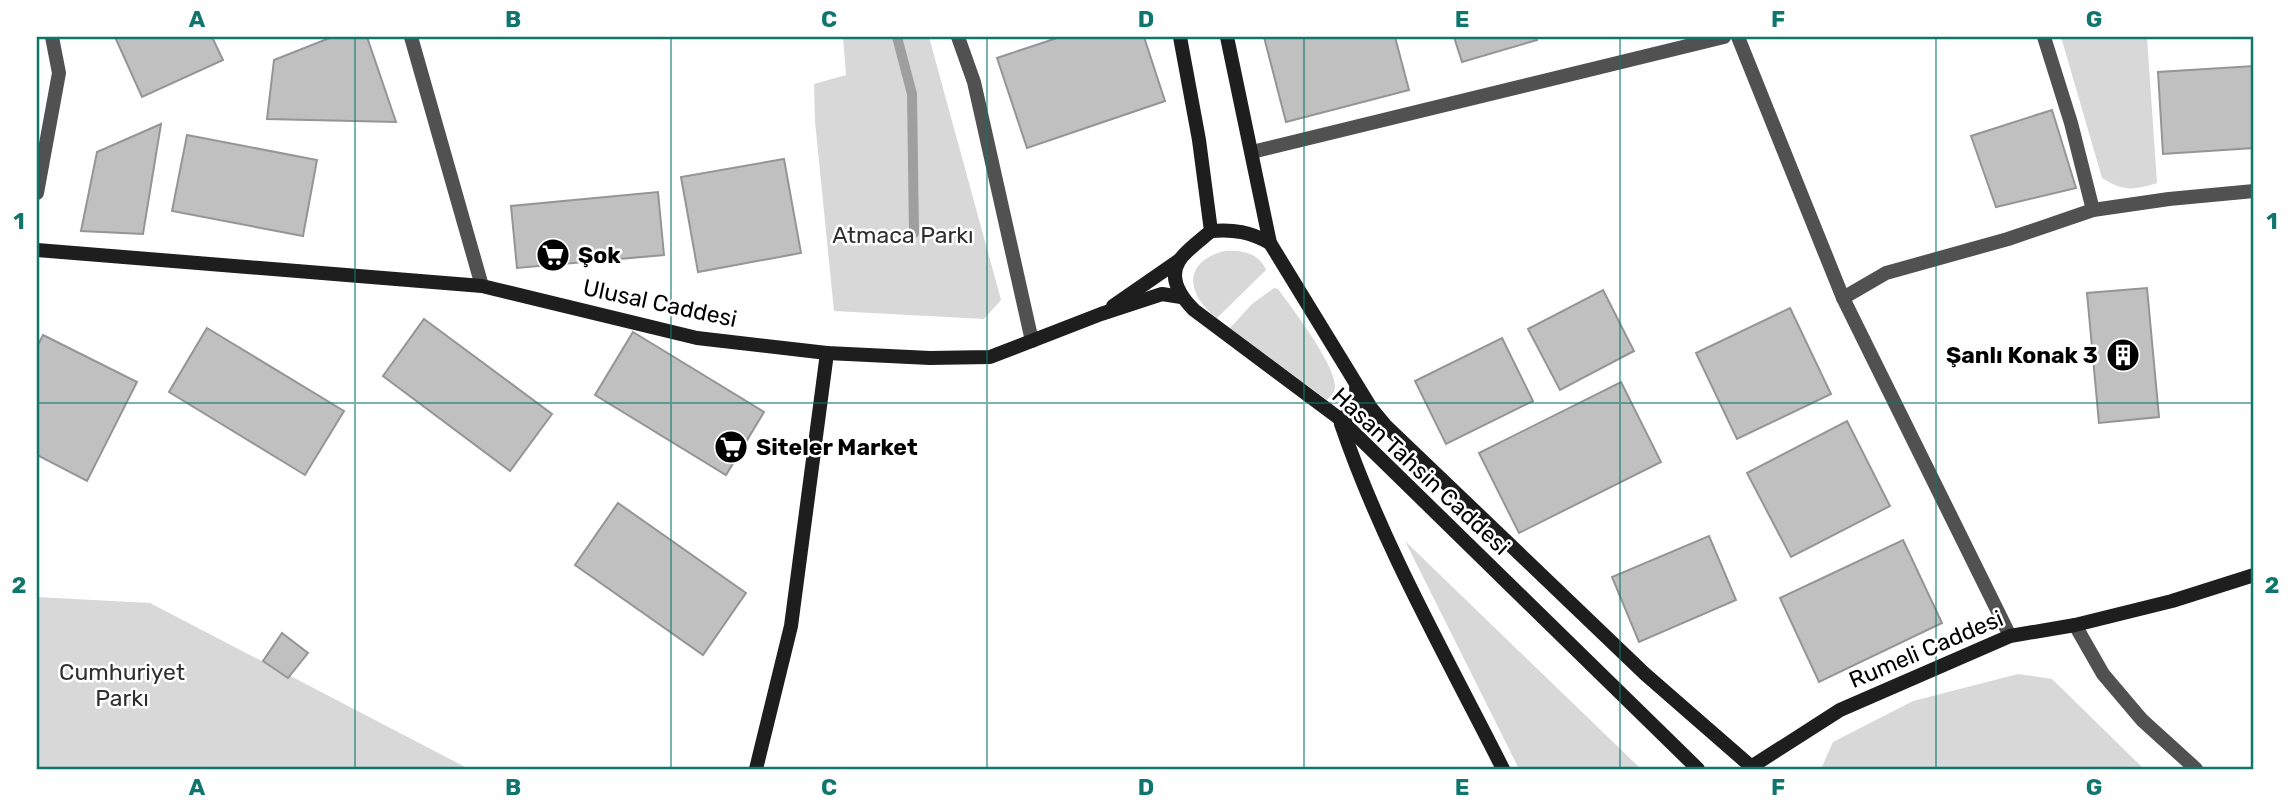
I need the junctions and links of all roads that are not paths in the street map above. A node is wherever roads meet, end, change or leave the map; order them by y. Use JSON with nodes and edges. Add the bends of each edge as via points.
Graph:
{"nodes":[{"id":1,"x":52,"y":37,"type":"edge"},
{"id":2,"x":411,"y":37,"type":"edge"},
{"id":3,"x":958,"y":37,"type":"edge"},
{"id":4,"x":1180,"y":37,"type":"edge"},
{"id":5,"x":1227,"y":37,"type":"edge"},
{"id":6,"x":1724,"y":37,"type":"edge"},
{"id":7,"x":1738,"y":37,"type":"edge"},
{"id":8,"x":2044,"y":37,"type":"edge"},
{"id":9,"x":1252,"y":152,"type":"junction"},
{"id":10,"x":2254,"y":191,"type":"edge"},
{"id":11,"x":37,"y":193,"type":"edge"},
{"id":12,"x":2093,"y":210,"type":"junction"},
{"id":13,"x":1211,"y":231,"type":"junction"},
{"id":14,"x":1270,"y":243,"type":"junction"},
{"id":15,"x":37,"y":250,"type":"edge"},
{"id":16,"x":1178,"y":261,"type":"junction"},
{"id":17,"x":482,"y":286,"type":"junction"},
{"id":18,"x":1181,"y":297,"type":"junction"},
{"id":19,"x":1843,"y":298,"type":"junction"},
{"id":20,"x":1101,"y":314,"type":"junction"},
{"id":21,"x":1032,"y":341,"type":"junction"},
{"id":22,"x":827,"y":353,"type":"junction"},
{"id":23,"x":1355,"y":384,"type":"junction"},
{"id":24,"x":1339,"y":419,"type":"junction"},
{"id":25,"x":2254,"y":575,"type":"edge"},
{"id":26,"x":2074,"y":625,"type":"junction"},
{"id":27,"x":2010,"y":636,"type":"junction"},
{"id":28,"x":1752,"y":768,"type":"edge"},
{"id":29,"x":756,"y":769,"type":"edge"},
{"id":30,"x":1503,"y":769,"type":"edge"},
{"id":31,"x":1698,"y":769,"type":"edge"},
{"id":32,"x":2196,"y":769,"type":"edge"}],
"edges":[{"from":1,"to":11,"type":"street","via":[[58,73]]},
{"from":2,"to":17,"type":"street"},
{"from":3,"to":21,"type":"street","via":[[974,82]]},
{"from":4,"to":13,"type":"street"},
{"from":5,"to":9,"type":"street","name":"Hasan Tahsin Caddesi"},
{"from":6,"to":9,"type":"street"},
{"from":7,"to":19,"type":"street"},
{"from":8,"to":12,"type":"street"},
{"from":9,"to":14,"type":"street","name":"Hasan Tahsin Caddesi"},
{"from":10,"to":12,"type":"street"},
{"from":12,"to":19,"type":"street","via":[[1886,273]]},
{"from":13,"to":14,"type":"street","via":[[1253,234]]},
{"from":13,"to":16,"type":"street"},
{"from":14,"to":23,"type":"street","name":"Hasan Tahsin Caddesi"},
{"from":15,"to":17,"type":"street","name":"Ulusal Caddesi"},
{"from":16,"to":18,"type":"street","via":[[1175,279]]},
{"from":16,"to":20,"type":"street"},
{"from":17,"to":22,"type":"street","name":"Ulusal Caddesi","via":[[696,338]]},
{"from":18,"to":20,"type":"street","via":[[1162,295]]},
{"from":18,"to":24,"type":"street","name":"Hasan Tahsin Caddesi"},
{"from":19,"to":27,"type":"street"},
{"from":20,"to":21,"type":"street","name":"Ulusal Caddesi"},
{"from":21,"to":22,"type":"street","name":"Ulusal Caddesi","via":[[990,357]]},
{"from":22,"to":29,"type":"street","via":[[791,626]]},
{"from":23,"to":24,"type":"street","via":[[1358,402],[1350,414]]},
{"from":23,"to":28,"type":"street","name":"Hasan Tahsin Caddesi","via":[[1385,425],[1645,674]]},
{"from":24,"to":30,"type":"street","via":[[1383,533]]},
{"from":24,"to":31,"type":"street","name":"Hasan Tahsin Caddesi"},
{"from":25,"to":26,"type":"street","name":"Rumeli Caddesi"},
{"from":26,"to":27,"type":"street","name":"Rumeli Caddesi"},
{"from":26,"to":32,"type":"street","via":[[2103,674],[2142,720]]},
{"from":27,"to":28,"type":"street","name":"Rumeli Caddesi","via":[[1840,710]]}]}
